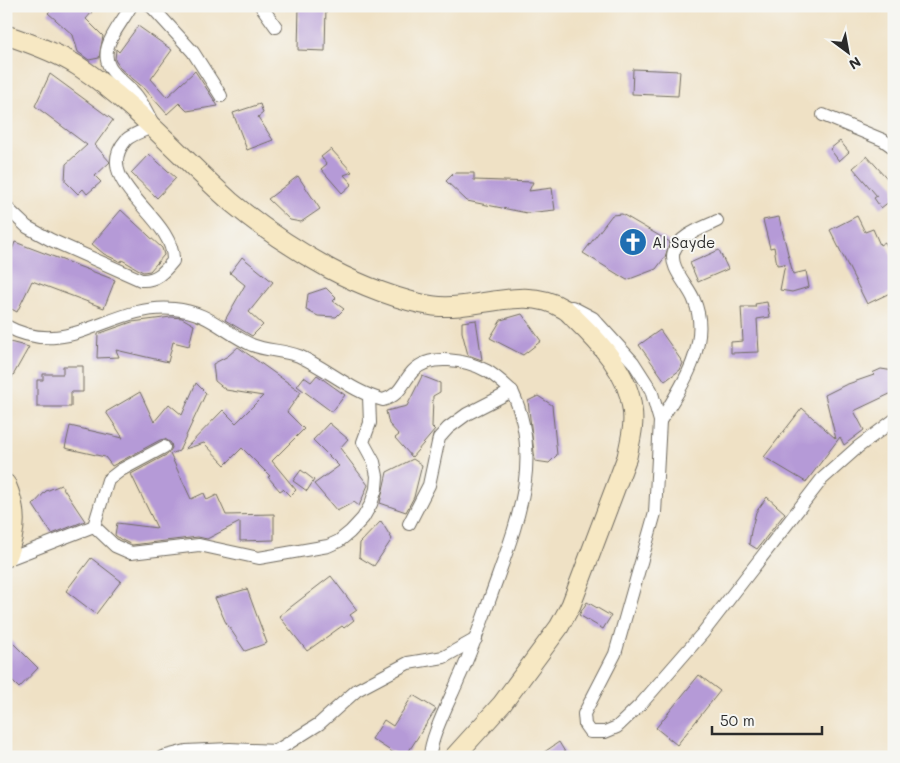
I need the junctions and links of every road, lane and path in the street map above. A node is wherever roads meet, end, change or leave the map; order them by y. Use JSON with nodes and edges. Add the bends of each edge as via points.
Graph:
{"nodes":[{"id":1,"x":131,"y":6,"type":"edge"},
{"id":2,"x":151,"y":6,"type":"edge"},
{"id":3,"x":261,"y":6,"type":"edge"},
{"id":4,"x":276,"y":27,"type":"dead end"},
{"id":5,"x":6,"y":36,"type":"edge"},
{"id":6,"x":221,"y":96,"type":"dead end"},
{"id":7,"x":823,"y":115,"type":"dead end"},
{"id":8,"x":154,"y":126,"type":"junction"},
{"id":9,"x":894,"y":148,"type":"edge"},
{"id":10,"x":6,"y":207,"type":"edge"},
{"id":11,"x":717,"y":221,"type":"dead end"},
{"id":12,"x":564,"y":309,"type":"junction"},
{"id":13,"x":6,"y":326,"type":"edge"},
{"id":14,"x":512,"y":391,"type":"junction"},
{"id":15,"x":369,"y":396,"type":"junction"},
{"id":16,"x":660,"y":420,"type":"junction"},
{"id":17,"x":894,"y":420,"type":"edge"},
{"id":18,"x":164,"y":446,"type":"dead end"},
{"id":19,"x":6,"y":484,"type":"edge"},
{"id":20,"x":409,"y":524,"type":"dead end"},
{"id":21,"x":94,"y":526,"type":"junction"},
{"id":22,"x":6,"y":558,"type":"edge"},
{"id":23,"x":476,"y":639,"type":"junction"},
{"id":24,"x":162,"y":757,"type":"edge"},
{"id":25,"x":430,"y":757,"type":"edge"},
{"id":26,"x":454,"y":757,"type":"edge"}],
"edges":[{"from":1,"to":8,"type":"street","via":[[108,46],[106,59],[110,70],[136,94]]},
{"from":2,"to":6,"type":"street","via":[[193,52]]},
{"from":3,"to":4,"type":"street"},
{"from":5,"to":8,"type":"main road","via":[[76,64]]},
{"from":7,"to":9,"type":"street","via":[[883,140]]},
{"from":8,"to":10,"type":"street","via":[[127,139],[116,162],[118,175],[168,237],[173,250],[173,261],[158,276],[141,280],[86,257],[27,227]]},
{"from":8,"to":12,"type":"main road","via":[[254,221],[331,270],[434,306],[519,298],[538,300]]},
{"from":11,"to":16,"type":"street","via":[[680,242],[674,251],[677,270],[695,300],[699,327],[688,376]]},
{"from":12,"to":16,"type":"street","via":[[572,306],[593,318],[616,340],[651,390]]},
{"from":12,"to":26,"type":"main road","via":[[594,336],[624,383],[632,408],[632,433],[627,457],[575,597],[559,627],[502,704]]},
{"from":13,"to":15,"type":"street","via":[[18,333],[52,339],[152,308],[188,310],[206,316],[252,345],[301,357]]},
{"from":14,"to":15,"type":"street","via":[[485,370],[438,359],[421,364],[392,398],[383,400]]},
{"from":14,"to":20,"type":"street","via":[[466,414],[439,438],[429,485]]},
{"from":14,"to":23,"type":"street","via":[[522,413],[527,454],[525,489],[518,521]]},
{"from":15,"to":21,"type":"street","via":[[370,423],[363,442],[374,462],[376,489],[363,518],[340,541],[259,558],[199,545],[131,553],[115,546]]},
{"from":16,"to":17,"type":"street","via":[[655,513],[615,654],[584,714],[585,725],[590,732],[617,727],[641,704],[702,634],[822,480]]},
{"from":18,"to":21,"type":"street","via":[[108,480]]},
{"from":19,"to":22,"type":"main road","via":[[16,524]]},
{"from":21,"to":22,"type":"street"},
{"from":23,"to":24,"type":"street","via":[[444,657],[408,663],[357,690],[319,724],[276,751],[230,749]]},
{"from":23,"to":25,"type":"street","via":[[440,722]]}]}
